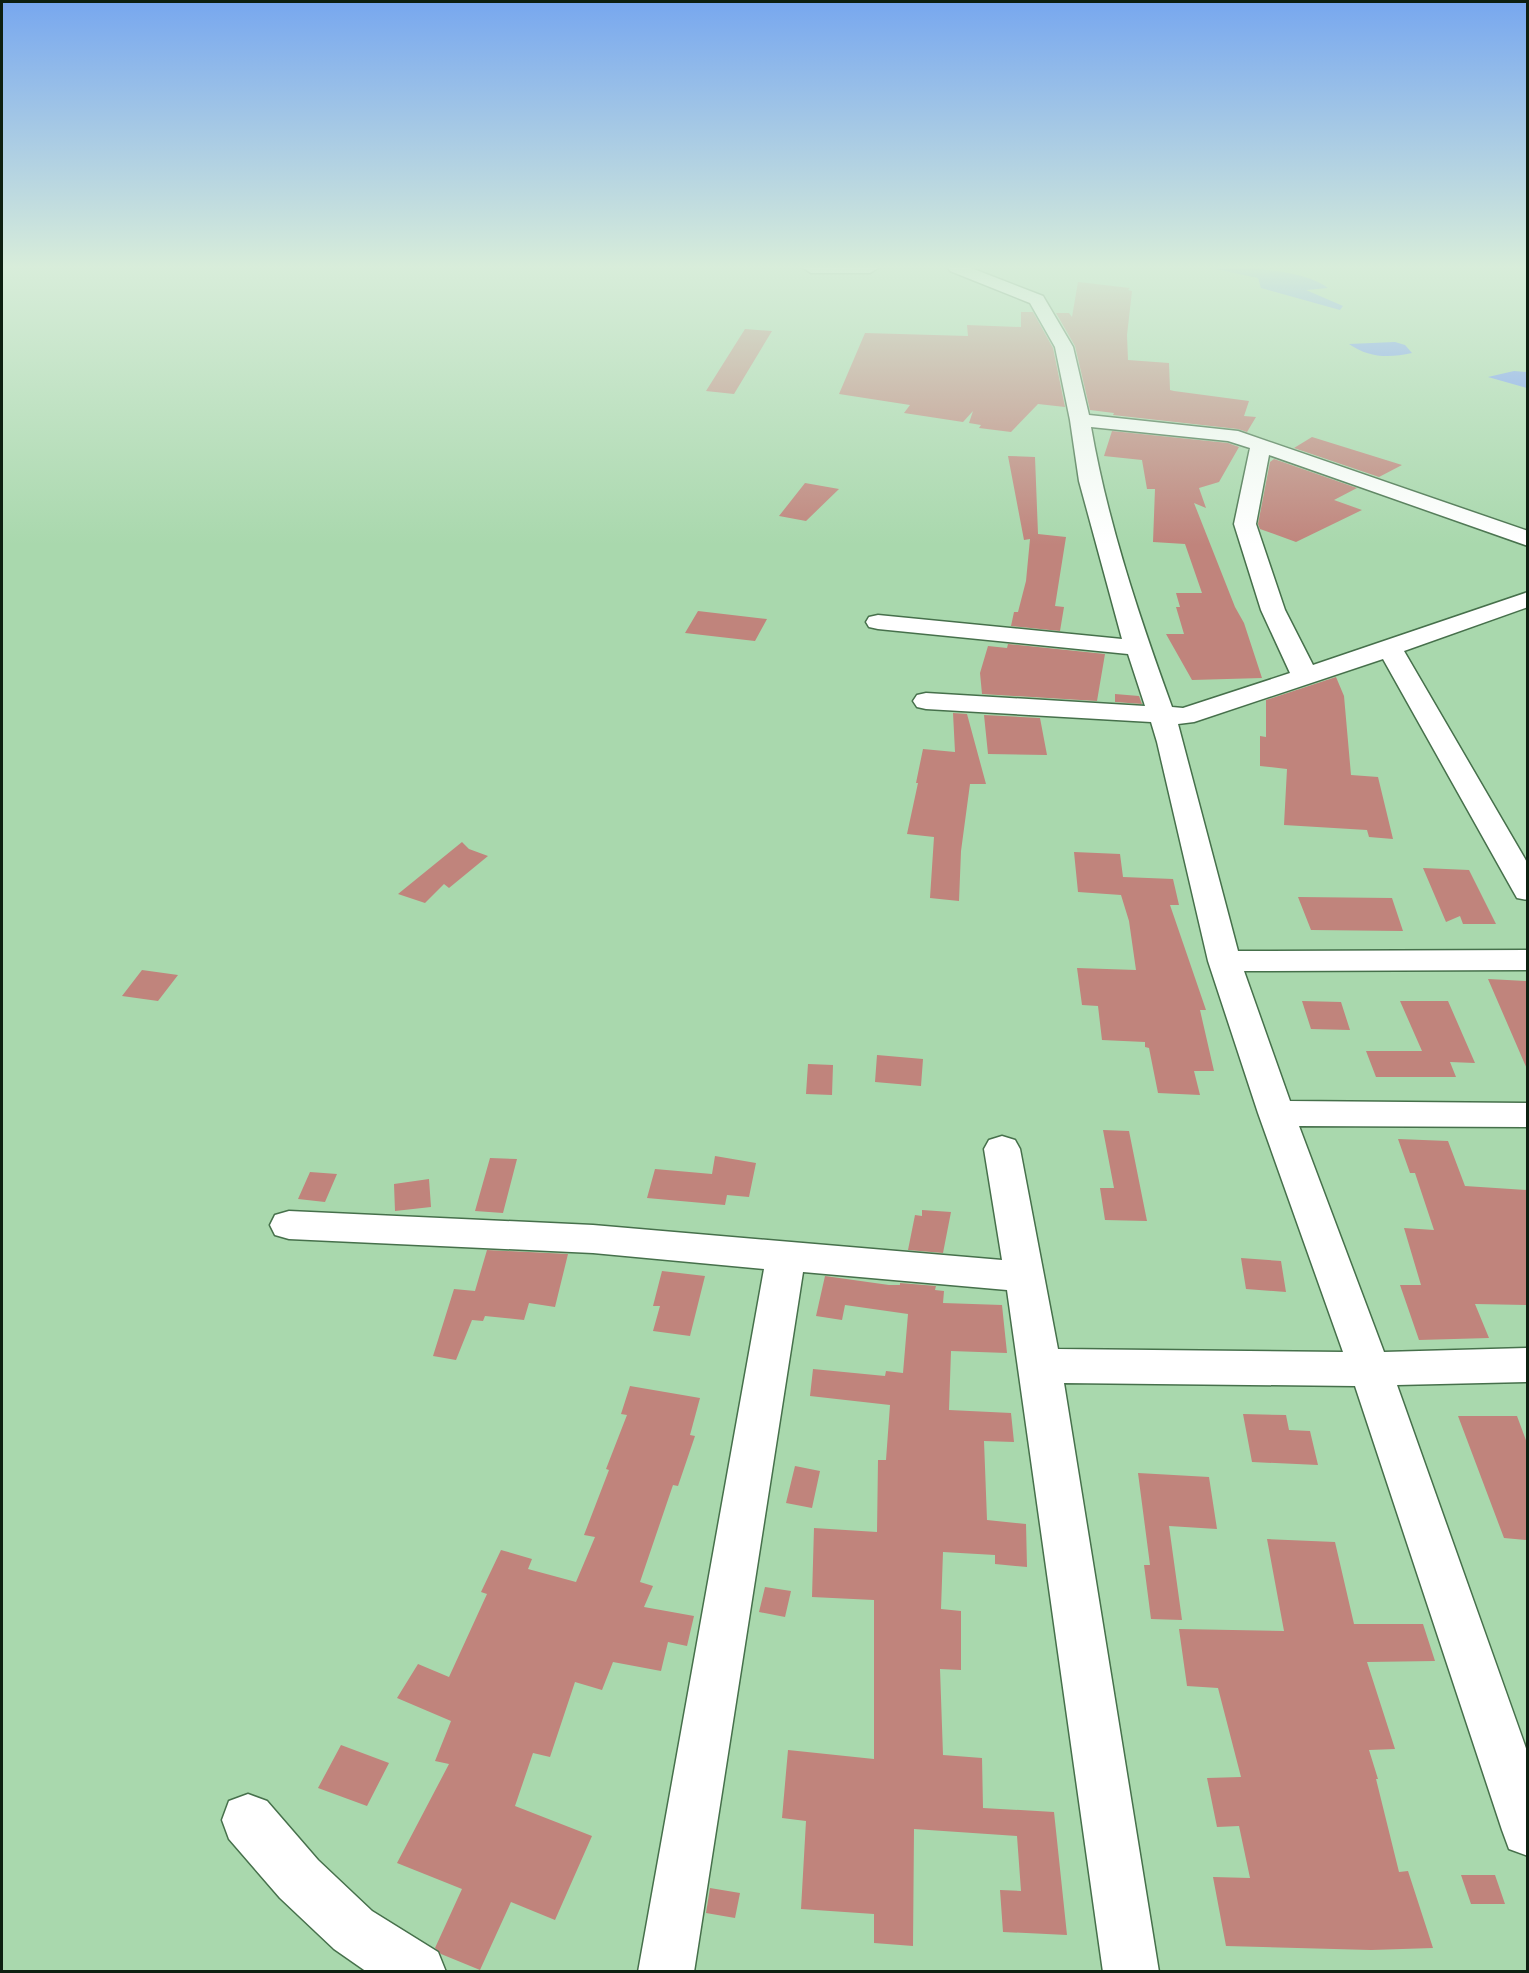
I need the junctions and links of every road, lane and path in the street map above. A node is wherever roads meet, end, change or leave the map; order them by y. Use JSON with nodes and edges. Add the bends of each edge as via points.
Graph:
{"nodes":[{"id":1,"x":1067,"y":360,"type":"edge"},
{"id":2,"x":1080,"y":420,"type":"junction"},
{"id":3,"x":1261,"y":444,"type":"junction"},
{"id":4,"x":1527,"y":539,"type":"edge"},
{"id":5,"x":1527,"y":599,"type":"edge"},
{"id":6,"x":878,"y":622,"type":"dead end"},
{"id":7,"x":1139,"y":648,"type":"junction"},
{"id":8,"x":1390,"y":648,"type":"junction"},
{"id":9,"x":1305,"y":676,"type":"junction"},
{"id":10,"x":926,"y":701,"type":"dead end"},
{"id":11,"x":1163,"y":716,"type":"junction"},
{"id":12,"x":1527,"y":891,"type":"edge"},
{"id":13,"x":1527,"y":960,"type":"edge"},
{"id":14,"x":1224,"y":961,"type":"junction"},
{"id":15,"x":1276,"y":1113,"type":"junction"},
{"id":16,"x":1527,"y":1115,"type":"edge"},
{"id":17,"x":1002,"y":1149,"type":"dead end"},
{"id":18,"x":289,"y":1225,"type":"dead end"},
{"id":19,"x":786,"y":1256,"type":"junction"},
{"id":20,"x":1025,"y":1277,"type":"junction"},
{"id":21,"x":1527,"y":1365,"type":"edge"},
{"id":22,"x":1040,"y":1366,"type":"junction"},
{"id":23,"x":1370,"y":1369,"type":"junction"},
{"id":24,"x":248,"y":1820,"type":"dead end"},
{"id":25,"x":1527,"y":1830,"type":"edge"},
{"id":26,"x":418,"y":1971,"type":"edge"},
{"id":27,"x":666,"y":1971,"type":"edge"},
{"id":28,"x":1131,"y":1971,"type":"edge"}],
"edges":[{"from":1,"to":2,"type":"street"},
{"from":2,"to":3,"type":"street","via":[[1231,435]]},
{"from":2,"to":7,"type":"street","via":[[1090,481]]},
{"from":3,"to":4,"type":"street"},
{"from":3,"to":9,"type":"street","via":[[1245,524],[1273,610]]},
{"from":5,"to":8,"type":"street"},
{"from":6,"to":7,"type":"street"},
{"from":7,"to":11,"type":"street"},
{"from":8,"to":9,"type":"street"},
{"from":8,"to":12,"type":"street"},
{"from":9,"to":11,"type":"street","via":[[1185,716]]},
{"from":10,"to":11,"type":"street"},
{"from":11,"to":14,"type":"street"},
{"from":13,"to":14,"type":"street"},
{"from":14,"to":15,"type":"street"},
{"from":15,"to":16,"type":"street"},
{"from":15,"to":23,"type":"street"},
{"from":17,"to":20,"type":"street"},
{"from":18,"to":19,"type":"street","via":[[592,1239]]},
{"from":19,"to":20,"type":"street"},
{"from":19,"to":27,"type":"street"},
{"from":20,"to":22,"type":"street"},
{"from":21,"to":23,"type":"street"},
{"from":22,"to":23,"type":"street"},
{"from":22,"to":28,"type":"street"},
{"from":23,"to":25,"type":"street"},
{"from":24,"to":26,"type":"street","via":[[299,1879],[353,1930]]}]}
